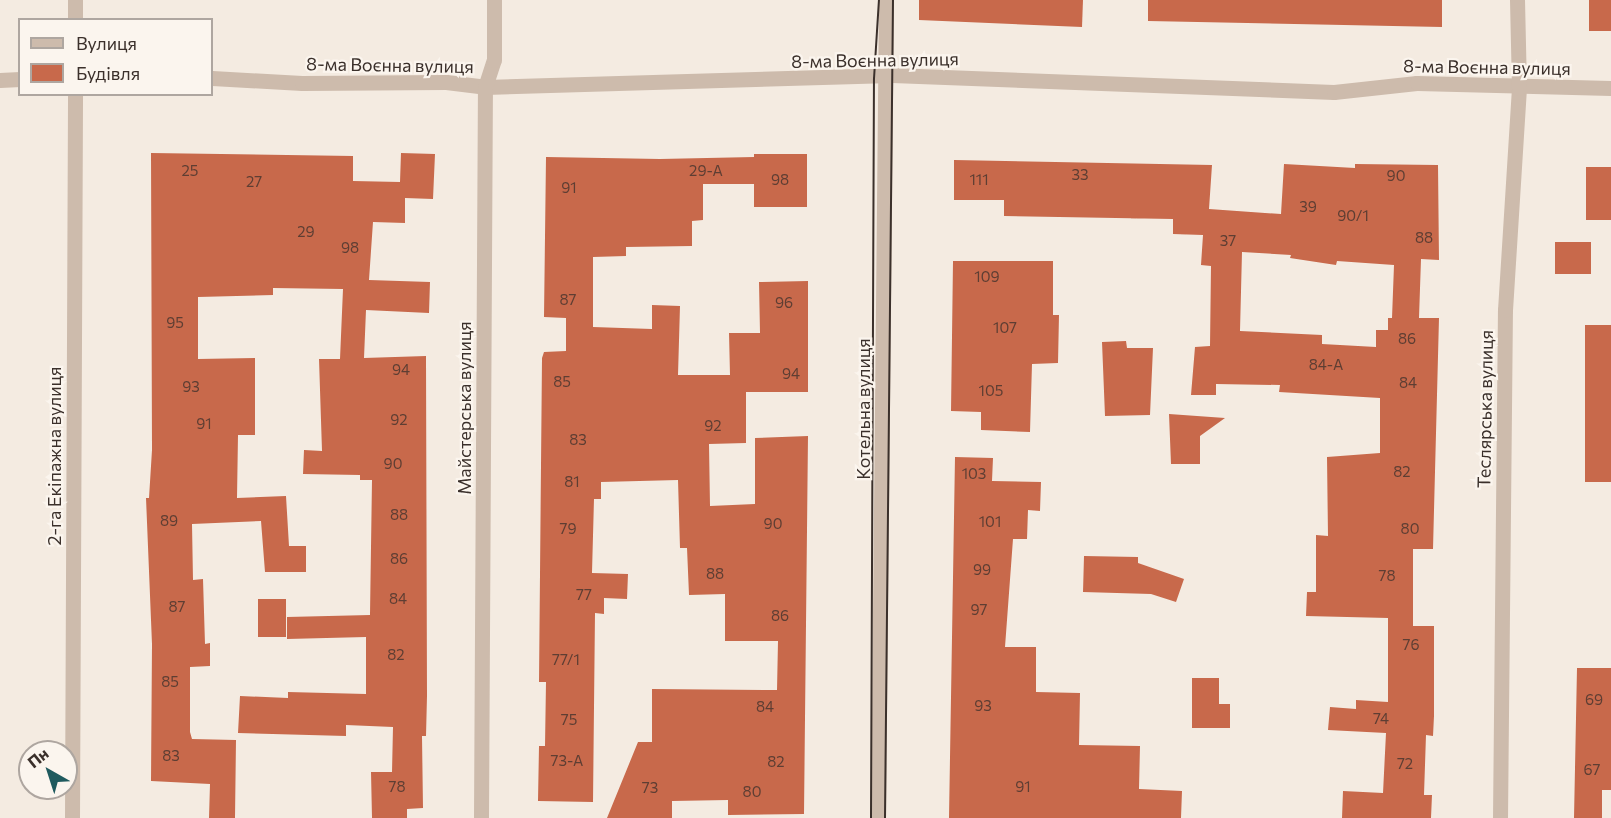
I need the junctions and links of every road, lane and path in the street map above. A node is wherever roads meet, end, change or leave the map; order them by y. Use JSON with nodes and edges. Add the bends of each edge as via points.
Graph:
{"nodes":[{"id":1,"x":75,"y":0,"type":"edge"},
{"id":2,"x":494,"y":0,"type":"edge"},
{"id":3,"x":886,"y":0,"type":"edge"},
{"id":4,"x":1517,"y":0,"type":"edge"},
{"id":5,"x":75,"y":18,"type":"edge"},
{"id":6,"x":885,"y":77,"type":"junction"},
{"id":7,"x":213,"y":78,"type":"edge"},
{"id":8,"x":18,"y":79,"type":"edge"},
{"id":9,"x":0,"y":80,"type":"edge"},
{"id":10,"x":485,"y":87,"type":"junction"},
{"id":11,"x":1519,"y":88,"type":"junction"},
{"id":12,"x":1611,"y":88,"type":"edge"},
{"id":13,"x":75,"y":96,"type":"edge"},
{"id":14,"x":72,"y":818,"type":"edge"},
{"id":15,"x":481,"y":818,"type":"edge"},
{"id":16,"x":878,"y":818,"type":"edge"},
{"id":17,"x":1500,"y":818,"type":"edge"}],
"edges":[{"from":1,"to":5,"type":"street"},
{"from":2,"to":10,"type":"street","name":"Майстерська вулиця","via":[[494,60]]},
{"from":3,"to":6,"type":"street","name":"Котельна вулиця"},
{"from":4,"to":11,"type":"street","name":"Теслярська вулиця"},
{"from":6,"to":10,"type":"street","name":"8-ма Воєнна вулиця"},
{"from":6,"to":11,"type":"street","name":"8-ма Воєнна вулиця","via":[[1334,92],[1417,82]]},
{"from":6,"to":16,"type":"street","name":"Котельна вулиця"},
{"from":7,"to":10,"type":"street","name":"8-ма Воєнна вулиця","via":[[302,83],[446,82]]},
{"from":8,"to":9,"type":"street"},
{"from":10,"to":15,"type":"street","name":"Майстерська вулиця"},
{"from":11,"to":12,"type":"street","name":"8-ма Воєнна вулиця"},
{"from":11,"to":17,"type":"street","name":"Теслярська вулиця","via":[[1505,310]]},
{"from":13,"to":14,"type":"street","name":"2-га Екіпажна вулиця"}]}
